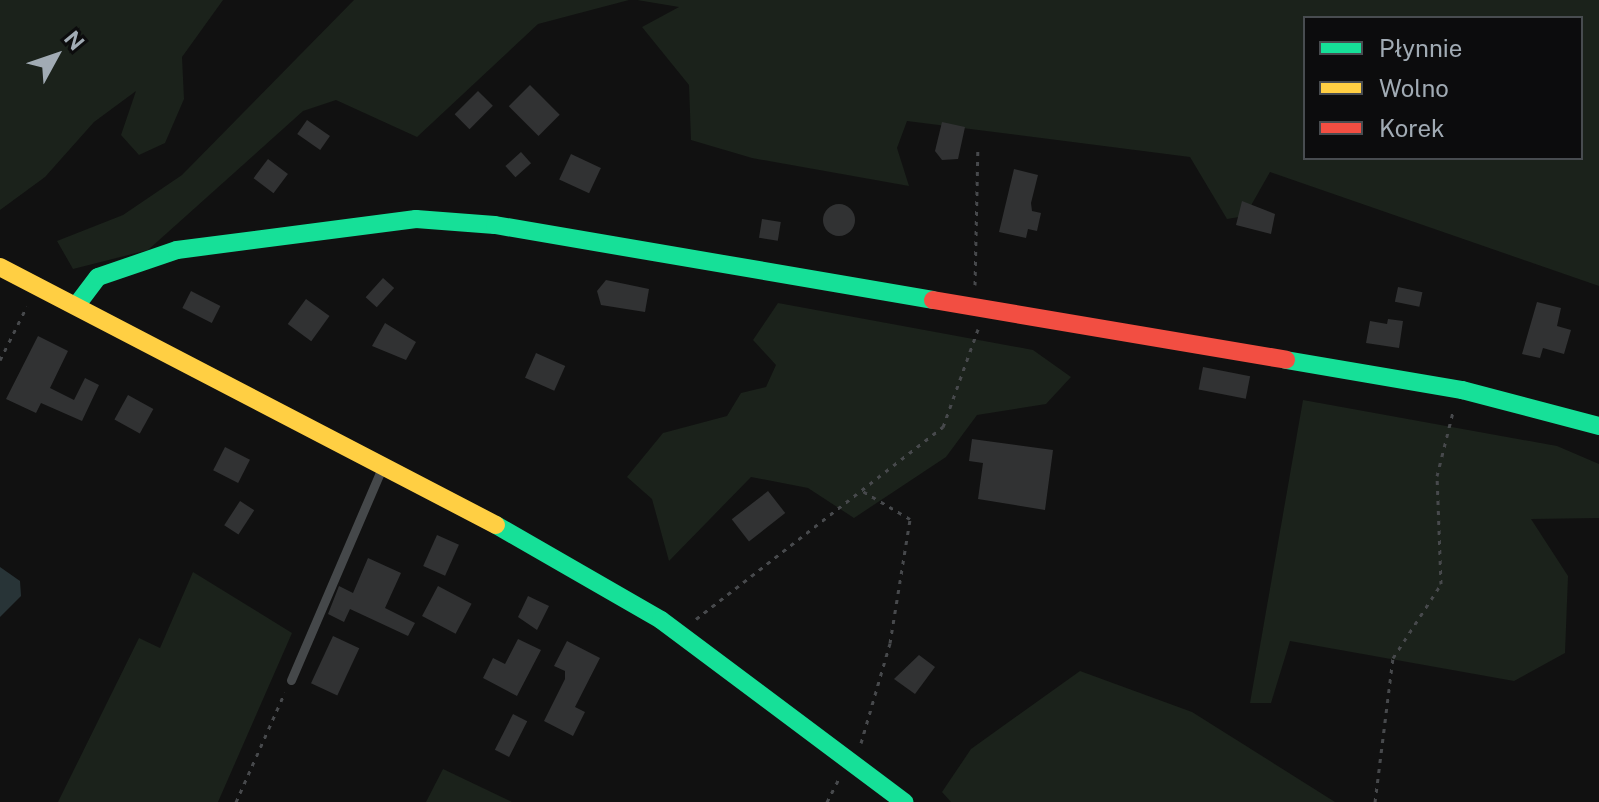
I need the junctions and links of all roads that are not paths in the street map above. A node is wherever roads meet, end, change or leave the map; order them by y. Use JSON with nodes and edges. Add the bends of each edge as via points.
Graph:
{"nodes":[{"id":1,"x":0,"y":267,"type":"edge"},
{"id":2,"x":76,"y":306,"type":"junction"},
{"id":3,"x":1599,"y":426,"type":"edge"},
{"id":4,"x":383,"y":465,"type":"junction"},
{"id":5,"x":291,"y":680,"type":"road end"},
{"id":6,"x":904,"y":802,"type":"edge"}],
"edges":[{"from":1,"to":2,"type":"street"},
{"from":2,"to":3,"type":"street","via":[[98,277],[177,250],[416,219],[495,225],[1462,390]]},
{"from":2,"to":4,"type":"street"},
{"from":4,"to":5,"type":"lane"},
{"from":4,"to":6,"type":"street","via":[[571,564],[678,632]]}]}
